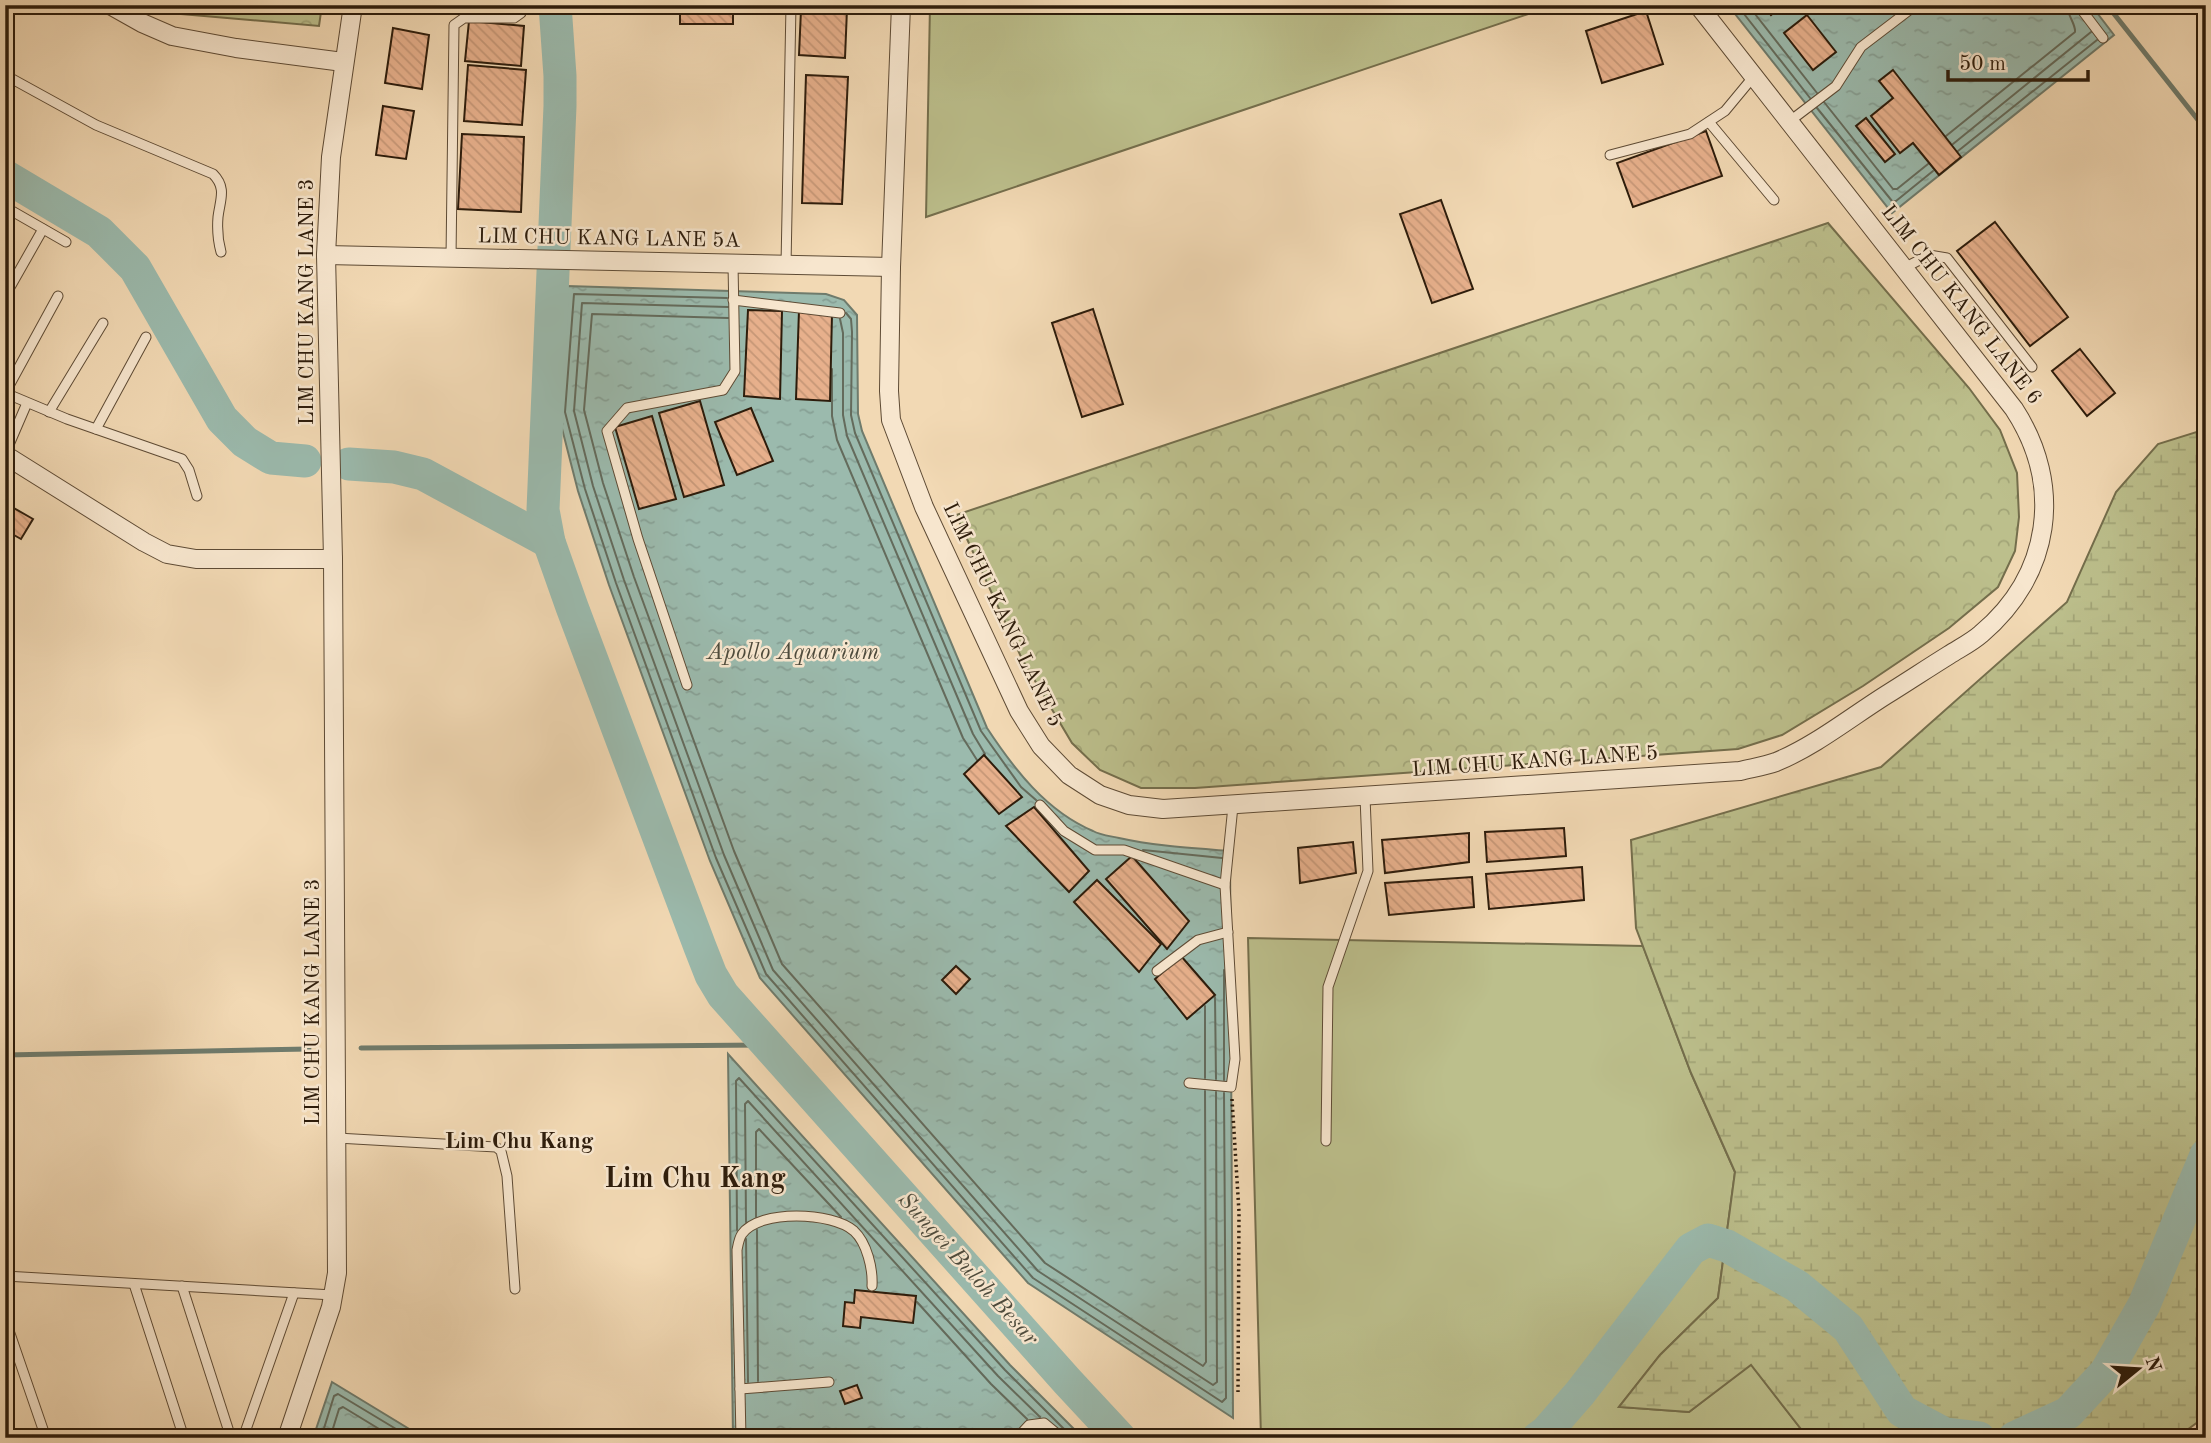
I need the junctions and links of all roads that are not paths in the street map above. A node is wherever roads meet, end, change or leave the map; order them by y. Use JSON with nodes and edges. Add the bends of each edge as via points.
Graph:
{"nodes":[{"id":1,"x":110,"y":5,"type":"edge"},
{"id":2,"x":352,"y":5,"type":"edge"},
{"id":3,"x":521,"y":5,"type":"edge"},
{"id":4,"x":791,"y":5,"type":"edge"},
{"id":5,"x":901,"y":5,"type":"edge"},
{"id":6,"x":1698,"y":5,"type":"edge"},
{"id":7,"x":1916,"y":5,"type":"edge"},
{"id":8,"x":2078,"y":5,"type":"edge"},
{"id":9,"x":2103,"y":38,"type":"dead end"},
{"id":10,"x":343,"y":62,"type":"junction"},
{"id":11,"x":5,"y":75,"type":"edge"},
{"id":12,"x":1754,"y":76,"type":"junction"},
{"id":13,"x":1790,"y":121,"type":"junction"},
{"id":14,"x":1709,"y":122,"type":"junction"},
{"id":15,"x":1610,"y":155,"type":"dead end"},
{"id":16,"x":1774,"y":200,"type":"dead end"},
{"id":17,"x":5,"y":207,"type":"edge"},
{"id":18,"x":43,"y":229,"type":"junction"},
{"id":19,"x":66,"y":242,"type":"dead end"},
{"id":20,"x":220,"y":252,"type":"dead end"},
{"id":21,"x":326,"y":255,"type":"junction"},
{"id":22,"x":452,"y":258,"type":"junction"},
{"id":23,"x":733,"y":264,"type":"junction"},
{"id":24,"x":786,"y":265,"type":"junction"},
{"id":25,"x":891,"y":267,"type":"junction"},
{"id":26,"x":1904,"y":268,"type":"junction"},
{"id":27,"x":5,"y":296,"type":"edge"},
{"id":28,"x":58,"y":296,"type":"dead end"},
{"id":29,"x":733,"y":300,"type":"junction"},
{"id":30,"x":840,"y":313,"type":"dead end"},
{"id":31,"x":103,"y":323,"type":"dead end"},
{"id":32,"x":146,"y":337,"type":"dead end"},
{"id":33,"x":2032,"y":367,"type":"dead end"},
{"id":34,"x":5,"y":393,"type":"edge"},
{"id":35,"x":27,"y":403,"type":"junction"},
{"id":36,"x":49,"y":412,"type":"junction"},
{"id":37,"x":96,"y":429,"type":"junction"},
{"id":38,"x":5,"y":455,"type":"edge"},
{"id":39,"x":197,"y":496,"type":"dead end"},
{"id":40,"x":333,"y":559,"type":"junction"},
{"id":41,"x":687,"y":685,"type":"dead end"},
{"id":42,"x":1775,"y":762,"type":"joint"},
{"id":43,"x":1365,"y":797,"type":"junction"},
{"id":44,"x":1040,"y":805,"type":"dead end"},
{"id":45,"x":1233,"y":806,"type":"junction"},
{"id":46,"x":1225,"y":886,"type":"junction"},
{"id":47,"x":1228,"y":932,"type":"junction"},
{"id":48,"x":1157,"y":971,"type":"dead end"},
{"id":49,"x":1189,"y":1083,"type":"dead end"},
{"id":50,"x":337,"y":1138,"type":"junction"},
{"id":51,"x":1325,"y":1141,"type":"dead end"},
{"id":52,"x":5,"y":1276,"type":"edge"},
{"id":53,"x":134,"y":1284,"type":"junction"},
{"id":54,"x":182,"y":1286,"type":"junction"},
{"id":55,"x":872,"y":1286,"type":"dead end"},
{"id":56,"x":516,"y":1289,"type":"dead end"},
{"id":57,"x":294,"y":1293,"type":"junction"},
{"id":58,"x":333,"y":1294,"type":"junction"},
{"id":59,"x":5,"y":1319,"type":"edge"},
{"id":60,"x":829,"y":1382,"type":"dead end"},
{"id":61,"x":740,"y":1389,"type":"junction"},
{"id":62,"x":46,"y":1438,"type":"edge"},
{"id":63,"x":184,"y":1438,"type":"edge"},
{"id":64,"x":231,"y":1438,"type":"edge"},
{"id":65,"x":243,"y":1438,"type":"edge"},
{"id":66,"x":286,"y":1438,"type":"edge"},
{"id":67,"x":741,"y":1438,"type":"edge"},
{"id":68,"x":1017,"y":1438,"type":"edge"},
{"id":69,"x":1062,"y":1438,"type":"edge"}],
"edges":[{"from":1,"to":10,"type":"street","via":[[172,36]]},
{"from":2,"to":10,"type":"street","name":"LIM CHU KANG LANE 3"},
{"from":3,"to":22,"type":"lane","via":[[521,13],[514,18],[464,18],[454,25]]},
{"from":4,"to":24,"type":"lane"},
{"from":5,"to":25,"type":"street","name":"LIM CHU KANG LANE 5"},
{"from":6,"to":12,"type":"street","name":"LIM CHU KANG LANE 6"},
{"from":7,"to":13,"type":"lane","via":[[1861,47],[1836,86]]},
{"from":8,"to":9,"type":"lane"},
{"from":10,"to":21,"type":"street","name":"LIM CHU KANG LANE 3","via":[[331,157]]},
{"from":11,"to":20,"type":"lane","via":[[96,125],[213,174],[222,189]]},
{"from":12,"to":13,"type":"street","name":"LIM CHU KANG LANE 6"},
{"from":12,"to":14,"type":"lane","via":[[1725,111]]},
{"from":13,"to":26,"type":"street","name":"LIM CHU KANG LANE 6"},
{"from":14,"to":15,"type":"lane","via":[[1690,134]]},
{"from":14,"to":16,"type":"lane"},
{"from":17,"to":18,"type":"lane"},
{"from":18,"to":19,"type":"lane"},
{"from":18,"to":27,"type":"lane"},
{"from":21,"to":22,"type":"street","name":"LIM CHU KANG LANE 5A"},
{"from":21,"to":40,"type":"street","name":"LIM CHU KANG LANE 3"},
{"from":22,"to":23,"type":"street","name":"LIM CHU KANG LANE 5A"},
{"from":23,"to":24,"type":"street","name":"LIM CHU KANG LANE 5A"},
{"from":23,"to":29,"type":"lane"},
{"from":24,"to":25,"type":"street","name":"LIM CHU KANG LANE 5A"},
{"from":25,"to":45,"type":"street","name":"LIM CHU KANG LANE 5","via":[[891,420],[924,507],[1019,711],[1041,746],[1069,775],[1100,795],[1129,805],[1163,809]]},
{"from":26,"to":33,"type":"lane","via":[[1928,255],[1947,258]]},
{"from":26,"to":42,"type":"street","name":"LIM CHU KANG LANE 6","via":[[2029,431],[2045,491],[2037,553],[2007,608],[1980,635]]},
{"from":28,"to":34,"type":"lane"},
{"from":29,"to":30,"type":"lane"},
{"from":29,"to":41,"type":"lane","via":[[735,371],[723,390],[627,408],[607,431]]},
{"from":31,"to":36,"type":"lane"},
{"from":32,"to":37,"type":"lane"},
{"from":34,"to":35,"type":"lane"},
{"from":35,"to":36,"type":"lane"},
{"from":35,"to":38,"type":"lane"},
{"from":36,"to":37,"type":"lane"},
{"from":37,"to":39,"type":"lane","via":[[182,459]]},
{"from":38,"to":40,"type":"street","via":[[167,554],[196,559]]},
{"from":40,"to":50,"type":"street","name":"LIM CHU KANG LANE 3"},
{"from":42,"to":43,"type":"street","name":"LIM CHU KANG LANE 5","via":[[1740,771]]},
{"from":43,"to":45,"type":"street","name":"LIM CHU KANG LANE 5"},
{"from":43,"to":51,"type":"lane","via":[[1368,871],[1328,987]]},
{"from":44,"to":46,"type":"lane","via":[[1064,831],[1095,850],[1124,850]]},
{"from":45,"to":46,"type":"lane"},
{"from":46,"to":47,"type":"lane"},
{"from":47,"to":48,"type":"lane","via":[[1198,940]]},
{"from":47,"to":49,"type":"lane","via":[[1235,1059],[1231,1087]]},
{"from":50,"to":56,"type":"lane","via":[[496,1147],[501,1151]]},
{"from":50,"to":58,"type":"street","name":"LIM CHU KANG LANE 3"},
{"from":52,"to":53,"type":"lane"},
{"from":53,"to":54,"type":"lane"},
{"from":53,"to":63,"type":"lane"},
{"from":54,"to":57,"type":"lane"},
{"from":54,"to":64,"type":"lane"},
{"from":55,"to":61,"type":"lane","via":[[861,1242],[846,1225],[807,1216],[751,1226],[741,1235],[737,1250]]},
{"from":57,"to":58,"type":"lane"},
{"from":57,"to":65,"type":"lane"},
{"from":58,"to":66,"type":"street","name":"LIM CHU KANG LANE 3"},
{"from":59,"to":62,"type":"lane"},
{"from":60,"to":61,"type":"lane"},
{"from":61,"to":67,"type":"lane"},
{"from":68,"to":69,"type":"lane","via":[[1028,1425],[1044,1423]]}]}
